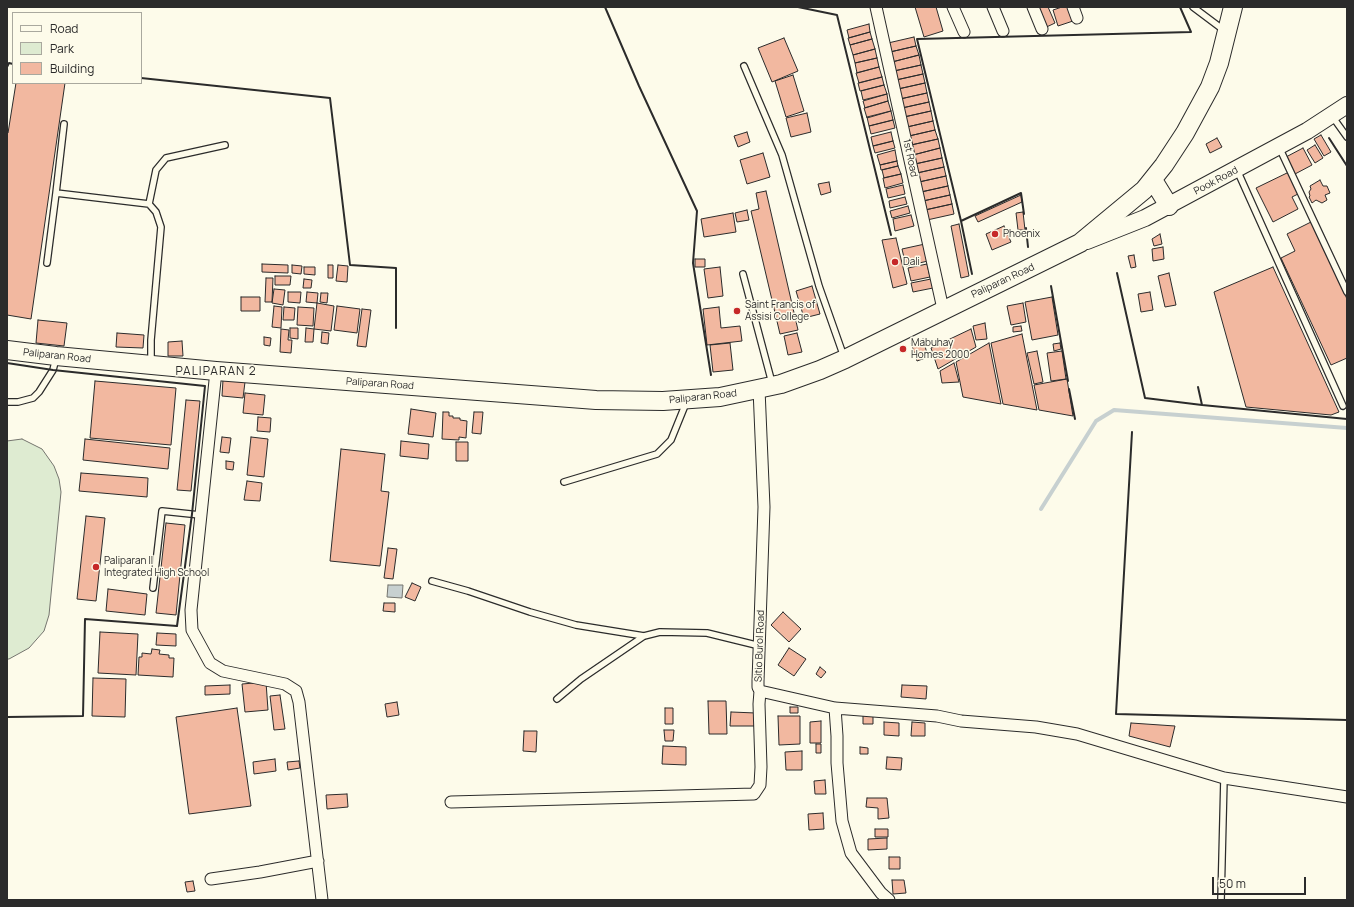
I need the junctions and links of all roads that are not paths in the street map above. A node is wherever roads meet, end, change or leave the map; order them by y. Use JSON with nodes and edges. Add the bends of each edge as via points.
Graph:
{"nodes":[{"id":1,"x":876,"y":7,"type":"edge"},
{"id":2,"x":953,"y":7,"type":"edge"},
{"id":3,"x":993,"y":7,"type":"edge"},
{"id":4,"x":1033,"y":7,"type":"edge"},
{"id":5,"x":1193,"y":7,"type":"edge"},
{"id":6,"x":1233,"y":7,"type":"edge"},
{"id":7,"x":1042,"y":29,"type":"dead end"},
{"id":8,"x":1003,"y":31,"type":"dead end"},
{"id":9,"x":964,"y":32,"type":"dead end"},
{"id":10,"x":1227,"y":32,"type":"junction"},
{"id":11,"x":744,"y":66,"type":"dead end"},
{"id":12,"x":1347,"y":105,"type":"edge"},
{"id":13,"x":1332,"y":115,"type":"junction"},
{"id":14,"x":64,"y":124,"type":"dead end"},
{"id":15,"x":1347,"y":137,"type":"edge"},
{"id":16,"x":225,"y":146,"type":"dead end"},
{"id":17,"x":1278,"y":147,"type":"junction"},
{"id":18,"x":1237,"y":170,"type":"junction"},
{"id":19,"x":1153,"y":180,"type":"junction"},
{"id":20,"x":56,"y":193,"type":"junction"},
{"id":21,"x":149,"y":204,"type":"junction"},
{"id":22,"x":1169,"y":206,"type":"junction"},
{"id":23,"x":1080,"y":243,"type":"junction"},
{"id":24,"x":47,"y":263,"type":"dead end"},
{"id":25,"x":743,"y":274,"type":"dead end"},
{"id":26,"x":1347,"y":292,"type":"edge"},
{"id":27,"x":943,"y":309,"type":"junction"},
{"id":28,"x":7,"y":350,"type":"edge"},
{"id":29,"x":56,"y":356,"type":"junction"},
{"id":30,"x":845,"y":359,"type":"junction"},
{"id":31,"x":151,"y":366,"type":"junction"},
{"id":32,"x":216,"y":371,"type":"junction"},
{"id":33,"x":766,"y":388,"type":"junction"},
{"id":34,"x":688,"y":399,"type":"junction"},
{"id":35,"x":7,"y":402,"type":"edge"},
{"id":36,"x":1343,"y":406,"type":"dead end"},
{"id":37,"x":564,"y":482,"type":"dead end"},
{"id":38,"x":200,"y":515,"type":"junction"},
{"id":39,"x":432,"y":582,"type":"dead end"},
{"id":40,"x":153,"y":588,"type":"dead end"},
{"id":41,"x":644,"y":636,"type":"junction"},
{"id":42,"x":760,"y":646,"type":"junction"},
{"id":43,"x":760,"y":691,"type":"junction"},
{"id":44,"x":556,"y":699,"type":"dead end"},
{"id":45,"x":835,"y":708,"type":"junction"},
{"id":46,"x":1224,"y":778,"type":"junction"},
{"id":47,"x":1347,"y":797,"type":"edge"},
{"id":48,"x":451,"y":802,"type":"dead end"},
{"id":49,"x":318,"y":861,"type":"junction"},
{"id":50,"x":211,"y":879,"type":"dead end"},
{"id":51,"x":322,"y":900,"type":"edge"},
{"id":52,"x":889,"y":900,"type":"edge"},
{"id":53,"x":1221,"y":900,"type":"edge"}],
"edges":[{"from":1,"to":27,"type":"street","name":"1st Road"},
{"from":2,"to":9,"type":"street"},
{"from":3,"to":8,"type":"street"},
{"from":4,"to":7,"type":"street"},
{"from":5,"to":10,"type":"lane"},
{"from":6,"to":10,"type":"main road","name":"Paliparan Road"},
{"from":10,"to":19,"type":"main road","name":"Paliparan Road","via":[[1210,87],[1185,133]]},
{"from":11,"to":30,"type":"lane","via":[[782,155],[819,286]]},
{"from":12,"to":13,"type":"street","name":"Pook Road"},
{"from":13,"to":15,"type":"lane"},
{"from":13,"to":17,"type":"street","name":"Pook Road"},
{"from":14,"to":20,"type":"lane"},
{"from":16,"to":21,"type":"lane","via":[[166,158],[156,170]]},
{"from":17,"to":18,"type":"street","name":"Pook Road"},
{"from":17,"to":26,"type":"lane"},
{"from":18,"to":22,"type":"street","name":"Pook Road"},
{"from":18,"to":36,"type":"lane"},
{"from":19,"to":22,"type":"main road"},
{"from":19,"to":23,"type":"main road","name":"Paliparan Road"},
{"from":20,"to":21,"type":"lane"},
{"from":20,"to":24,"type":"lane"},
{"from":21,"to":31,"type":"lane","via":[[156,212],[161,227]]},
{"from":22,"to":23,"type":"street","name":"Pook Road"},
{"from":23,"to":27,"type":"main road","name":"Paliparan Road"},
{"from":25,"to":33,"type":"lane"},
{"from":27,"to":30,"type":"main road","name":"Paliparan Road"},
{"from":28,"to":29,"type":"main road","name":"Paliparan Road"},
{"from":29,"to":31,"type":"main road","name":"Paliparan Road"},
{"from":29,"to":35,"type":"lane","via":[[53,370],[33,398]]},
{"from":30,"to":33,"type":"main road","name":"Paliparan Road"},
{"from":31,"to":32,"type":"main road","name":"Paliparan Road"},
{"from":32,"to":34,"type":"main road","name":"Paliparan Road","via":[[596,400]]},
{"from":32,"to":38,"type":"street"},
{"from":33,"to":34,"type":"main road","name":"Paliparan Road","via":[[720,397]]},
{"from":33,"to":42,"type":"street","name":"Sitio Burol Road"},
{"from":34,"to":37,"type":"lane","via":[[670,440],[658,454]]},
{"from":38,"to":40,"type":"lane","via":[[162,511]]},
{"from":38,"to":49,"type":"street","via":[[191,610],[192,630],[210,662],[223,671],[285,684],[296,691]]},
{"from":39,"to":41,"type":"lane","via":[[576,625]]},
{"from":41,"to":42,"type":"lane","via":[[660,632],[707,633]]},
{"from":41,"to":44,"type":"lane"},
{"from":42,"to":43,"type":"street","name":"Sitio Burol Road"},
{"from":43,"to":45,"type":"street","name":"Sitio Burol Road"},
{"from":43,"to":48,"type":"street","via":[[760,785],[754,794]]},
{"from":45,"to":46,"type":"street","name":"Sitio Burol Road","via":[[937,716],[1077,734]]},
{"from":45,"to":52,"type":"street","via":[[836,763],[842,821],[851,853]]},
{"from":46,"to":47,"type":"street","name":"Sitio Burol Road"},
{"from":46,"to":53,"type":"lane"},
{"from":49,"to":50,"type":"street"},
{"from":49,"to":51,"type":"street"}]}
